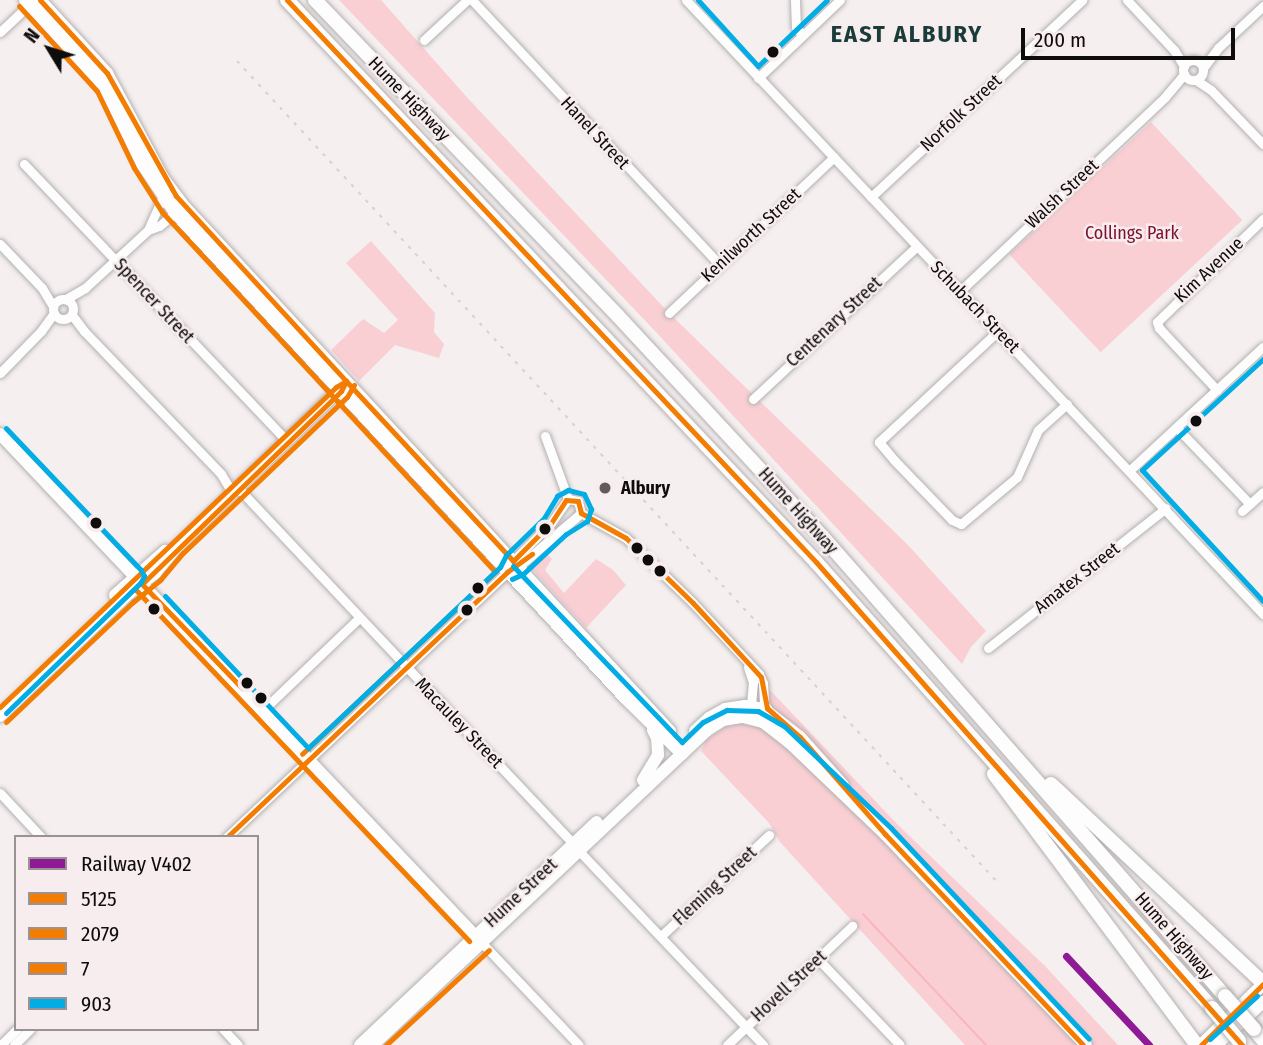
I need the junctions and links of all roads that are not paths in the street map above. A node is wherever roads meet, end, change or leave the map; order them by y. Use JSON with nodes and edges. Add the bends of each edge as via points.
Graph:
{"nodes":[{"id":1,"x":287,"y":0,"type":"edge"},
{"id":2,"x":315,"y":0,"type":"edge"},
{"id":3,"x":467,"y":0,"type":"edge"},
{"id":4,"x":472,"y":0,"type":"edge"},
{"id":5,"x":686,"y":0,"type":"edge"},
{"id":6,"x":795,"y":0,"type":"edge"},
{"id":7,"x":840,"y":0,"type":"edge"},
{"id":8,"x":1082,"y":0,"type":"edge"},
{"id":9,"x":1127,"y":0,"type":"edge"},
{"id":10,"x":32,"y":1,"type":"edge"},
{"id":11,"x":1263,"y":6,"type":"edge"},
{"id":12,"x":0,"y":32,"type":"edge"},
{"id":13,"x":803,"y":36,"type":"junction"},
{"id":14,"x":424,"y":40,"type":"dead end"},
{"id":15,"x":1194,"y":67,"type":"junction"},
{"id":16,"x":758,"y":78,"type":"junction"},
{"id":17,"x":1194,"y":80,"type":"junction"},
{"id":18,"x":1211,"y":90,"type":"junction"},
{"id":19,"x":1164,"y":97,"type":"junction"},
{"id":20,"x":1263,"y":144,"type":"edge"},
{"id":21,"x":834,"y":158,"type":"junction"},
{"id":22,"x":24,"y":163,"type":"dead end"},
{"id":23,"x":176,"y":196,"type":"junction"},
{"id":24,"x":871,"y":197,"type":"junction"},
{"id":25,"x":162,"y":198,"type":"junction"},
{"id":26,"x":175,"y":213,"type":"junction"},
{"id":27,"x":1263,"y":219,"type":"edge"},
{"id":28,"x":148,"y":230,"type":"junction"},
{"id":29,"x":0,"y":244,"type":"edge"},
{"id":30,"x":916,"y":246,"type":"junction"},
{"id":31,"x":116,"y":260,"type":"junction"},
{"id":32,"x":719,"y":264,"type":"junction"},
{"id":33,"x":960,"y":291,"type":"junction"},
{"id":34,"x":63,"y":310,"type":"junction"},
{"id":35,"x":669,"y":313,"type":"dead end"},
{"id":36,"x":998,"y":331,"type":"junction"},
{"id":37,"x":1263,"y":347,"type":"edge"},
{"id":38,"x":2,"y":369,"type":"edge"},
{"id":39,"x":341,"y":386,"type":"junction"},
{"id":40,"x":1217,"y":390,"type":"junction"},
{"id":41,"x":752,"y":399,"type":"dead end"},
{"id":42,"x":1067,"y":404,"type":"junction"},
{"id":43,"x":1177,"y":428,"type":"junction"},
{"id":44,"x":0,"y":434,"type":"edge"},
{"id":45,"x":545,"y":436,"type":"dead end"},
{"id":46,"x":286,"y":440,"type":"junction"},
{"id":47,"x":1130,"y":470,"type":"junction"},
{"id":48,"x":234,"y":489,"type":"junction"},
{"id":49,"x":1263,"y":492,"type":"edge"},
{"id":50,"x":568,"y":499,"type":"junction"},
{"id":51,"x":1250,"y":504,"type":"junction"},
{"id":52,"x":1166,"y":508,"type":"junction"},
{"id":53,"x":561,"y":509,"type":"junction"},
{"id":54,"x":1242,"y":512,"type":"dead end"},
{"id":55,"x":581,"y":513,"type":"junction"},
{"id":56,"x":572,"y":520,"type":"junction"},
{"id":57,"x":513,"y":567,"type":"junction"},
{"id":58,"x":139,"y":580,"type":"junction"},
{"id":59,"x":848,"y":598,"type":"junction"},
{"id":60,"x":1263,"y":614,"type":"edge"},
{"id":61,"x":359,"y":618,"type":"junction"},
{"id":62,"x":988,"y":648,"type":"dead end"},
{"id":63,"x":925,"y":656,"type":"junction"},
{"id":64,"x":746,"y":661,"type":"junction"},
{"id":65,"x":407,"y":668,"type":"junction"},
{"id":66,"x":751,"y":706,"type":"junction"},
{"id":67,"x":0,"y":707,"type":"edge"},
{"id":68,"x":263,"y":710,"type":"junction"},
{"id":69,"x":0,"y":716,"type":"edge"},
{"id":70,"x":779,"y":718,"type":"junction"},
{"id":71,"x":648,"y":722,"type":"junction"},
{"id":72,"x":682,"y":748,"type":"junction"},
{"id":73,"x":308,"y":760,"type":"junction"},
{"id":74,"x":811,"y":764,"type":"junction"},
{"id":75,"x":643,"y":780,"type":"junction"},
{"id":76,"x":0,"y":793,"type":"edge"},
{"id":77,"x":885,"y":834,"type":"junction"},
{"id":78,"x":39,"y":835,"type":"edge"},
{"id":79,"x":229,"y":835,"type":"edge"},
{"id":80,"x":769,"y":835,"type":"dead end"},
{"id":81,"x":577,"y":848,"type":"junction"},
{"id":82,"x":852,"y":926,"type":"dead end"},
{"id":83,"x":661,"y":936,"type":"junction"},
{"id":84,"x":479,"y":940,"type":"junction"},
{"id":85,"x":818,"y":960,"type":"junction"},
{"id":86,"x":1263,"y":984,"type":"edge"},
{"id":87,"x":1263,"y":1002,"type":"edge"},
{"id":88,"x":1180,"y":1026,"type":"junction"},
{"id":89,"x":746,"y":1027,"type":"junction"},
{"id":90,"x":16,"y":1031,"type":"edge"},
{"id":91,"x":28,"y":1031,"type":"edge"},
{"id":92,"x":225,"y":1031,"type":"edge"},
{"id":93,"x":1259,"y":1035,"type":"edge"},
{"id":94,"x":1241,"y":1043,"type":"edge"},
{"id":95,"x":1,"y":1045,"type":"edge"},
{"id":96,"x":14,"y":1045,"type":"edge"},
{"id":97,"x":238,"y":1045,"type":"edge"},
{"id":98,"x":360,"y":1045,"type":"edge"},
{"id":99,"x":373,"y":1045,"type":"edge"},
{"id":100,"x":579,"y":1045,"type":"edge"},
{"id":101,"x":727,"y":1045,"type":"edge"},
{"id":102,"x":763,"y":1045,"type":"edge"},
{"id":103,"x":900,"y":1045,"type":"edge"},
{"id":104,"x":1084,"y":1045,"type":"edge"},
{"id":105,"x":1185,"y":1045,"type":"edge"},
{"id":106,"x":1199,"y":1045,"type":"edge"},
{"id":107,"x":1216,"y":1045,"type":"edge"}],
"edges":[{"from":1,"to":59,"type":"highway","name":"Hume Highway"},
{"from":2,"to":63,"type":"highway","name":"Hume Highway","via":[[724,430]]},
{"from":3,"to":14,"type":"street"},
{"from":4,"to":32,"type":"street","name":"Hanel Street"},
{"from":5,"to":16,"type":"street","name":"Schubach Street"},
{"from":6,"to":13,"type":"street","via":[[796,25]]},
{"from":7,"to":13,"type":"street"},
{"from":8,"to":24,"type":"street","name":"Norfolk Street"},
{"from":9,"to":15,"type":"street"},
{"from":10,"to":12,"type":"street"},
{"from":10,"to":23,"type":"main road","via":[[107,73]]},
{"from":10,"to":25,"type":"main road","via":[[104,86]]},
{"from":11,"to":15,"type":"street","name":"Walsh Street"},
{"from":13,"to":16,"type":"street"},
{"from":15,"to":17,"type":"street"},
{"from":15,"to":18,"type":"street"},
{"from":15,"to":19,"type":"street","name":"Walsh Street"},
{"from":16,"to":21,"type":"street","name":"Schubach Street"},
{"from":17,"to":18,"type":"street"},
{"from":17,"to":19,"type":"street","name":"Walsh Street"},
{"from":18,"to":20,"type":"street"},
{"from":19,"to":33,"type":"street","name":"Walsh Street"},
{"from":21,"to":24,"type":"street","name":"Schubach Street"},
{"from":21,"to":32,"type":"street","name":"Kenilworth Street"},
{"from":22,"to":31,"type":"street","name":"Spencer Street"},
{"from":23,"to":26,"type":"main road"},
{"from":23,"to":39,"type":"main road"},
{"from":24,"to":30,"type":"street","name":"Schubach Street"},
{"from":25,"to":26,"type":"main road"},
{"from":25,"to":28,"type":"street"},
{"from":26,"to":28,"type":"street"},
{"from":26,"to":39,"type":"main road"},
{"from":27,"to":40,"type":"street","name":"Kim Avenue","via":[[1157,322]]},
{"from":28,"to":31,"type":"street"},
{"from":29,"to":34,"type":"street","name":"Macauley Street"},
{"from":30,"to":33,"type":"street","name":"Schubach Street"},
{"from":30,"to":41,"type":"street","name":"Centenary Street"},
{"from":31,"to":34,"type":"street"},
{"from":31,"to":46,"type":"street","name":"Spencer Street"},
{"from":32,"to":35,"type":"street","name":"Kenilworth Street"},
{"from":33,"to":36,"type":"street","name":"Schubach Street"},
{"from":34,"to":38,"type":"street"},
{"from":34,"to":48,"type":"street","name":"Macauley Street"},
{"from":36,"to":42,"type":"street","name":"Schubach Street"},
{"from":36,"to":42,"type":"street","via":[[877,442],[959,526],[1017,477],[1032,439]]},
{"from":37,"to":40,"type":"street"},
{"from":39,"to":46,"type":"main road"},
{"from":39,"to":57,"type":"main road"},
{"from":40,"to":43,"type":"street"},
{"from":42,"to":47,"type":"street","name":"Schubach Street"},
{"from":43,"to":47,"type":"street"},
{"from":43,"to":51,"type":"street"},
{"from":44,"to":58,"type":"main road"},
{"from":45,"to":50,"type":"street"},
{"from":46,"to":48,"type":"main road"},
{"from":47,"to":52,"type":"street","name":"Schubach Street"},
{"from":48,"to":58,"type":"main road"},
{"from":48,"to":61,"type":"street","name":"Macauley Street"},
{"from":49,"to":51,"type":"street"},
{"from":50,"to":53,"type":"street"},
{"from":50,"to":55,"type":"street","via":[[580,503]]},
{"from":51,"to":54,"type":"street"},
{"from":52,"to":60,"type":"street","name":"Schubach Street"},
{"from":52,"to":62,"type":"street","name":"Amatex Street"},
{"from":53,"to":56,"type":"street","via":[[565,518]]},
{"from":53,"to":57,"type":"street"},
{"from":55,"to":56,"type":"street"},
{"from":55,"to":64,"type":"street","via":[[626,538]]},
{"from":56,"to":57,"type":"street"},
{"from":57,"to":65,"type":"street"},
{"from":57,"to":71,"type":"main road"},
{"from":57,"to":72,"type":"main road"},
{"from":58,"to":67,"type":"main road"},
{"from":58,"to":68,"type":"main road"},
{"from":58,"to":69,"type":"main road"},
{"from":59,"to":88,"type":"highway","via":[[979,754]]},
{"from":59,"to":94,"type":"highway","name":"Hume Highway","bridge":true},
{"from":61,"to":65,"type":"street","name":"Macauley Street"},
{"from":61,"to":68,"type":"street"},
{"from":63,"to":86,"type":"highway","via":[[1091,824]]},
{"from":63,"to":93,"type":"highway","name":"Hume Highway","bridge":true},
{"from":64,"to":66,"type":"street","via":[[753,679]]},
{"from":64,"to":70,"type":"street","via":[[762,680],[765,706]]},
{"from":65,"to":73,"type":"street"},
{"from":65,"to":81,"type":"street","name":"Macauley Street"},
{"from":66,"to":70,"type":"main road"},
{"from":66,"to":72,"type":"main road","via":[[719,711]]},
{"from":66,"to":74,"type":"main road","via":[[781,728]]},
{"from":68,"to":73,"type":"main road"},
{"from":70,"to":77,"type":"main road"},
{"from":71,"to":72,"type":"main road"},
{"from":71,"to":75,"type":"main road","via":[[657,738],[658,755]]},
{"from":72,"to":74,"type":"main road","via":[[720,722],[752,718],[772,727]]},
{"from":72,"to":75,"type":"main road","name":"Hume Street"},
{"from":72,"to":81,"type":"main road","name":"Hume Street"},
{"from":73,"to":79,"type":"street"},
{"from":73,"to":84,"type":"main road"},
{"from":74,"to":77,"type":"main road"},
{"from":75,"to":81,"type":"main road","name":"Hume Street"},
{"from":76,"to":78,"type":"street"},
{"from":77,"to":104,"type":"main road"},
{"from":80,"to":83,"type":"street","name":"Fleming Street"},
{"from":81,"to":83,"type":"street","name":"Macauley Street"},
{"from":81,"to":84,"type":"main road","name":"Hume Street"},
{"from":82,"to":85,"type":"street","name":"Hovell Street"},
{"from":83,"to":89,"type":"street","name":"Macauley Street"},
{"from":84,"to":98,"type":"main road","name":"Hume Street"},
{"from":84,"to":99,"type":"main road","name":"Hume Street"},
{"from":84,"to":100,"type":"street"},
{"from":85,"to":89,"type":"street","name":"Hovell Street"},
{"from":85,"to":103,"type":"street"},
{"from":86,"to":106,"type":"main road"},
{"from":87,"to":107,"type":"main road"},
{"from":88,"to":105,"type":"highway"},
{"from":88,"to":106,"type":"highway"},
{"from":89,"to":101,"type":"street","name":"Hovell Street"},
{"from":89,"to":102,"type":"street","name":"Macauley Street"},
{"from":90,"to":95,"type":"street"},
{"from":91,"to":96,"type":"street"},
{"from":92,"to":97,"type":"street"}]}
